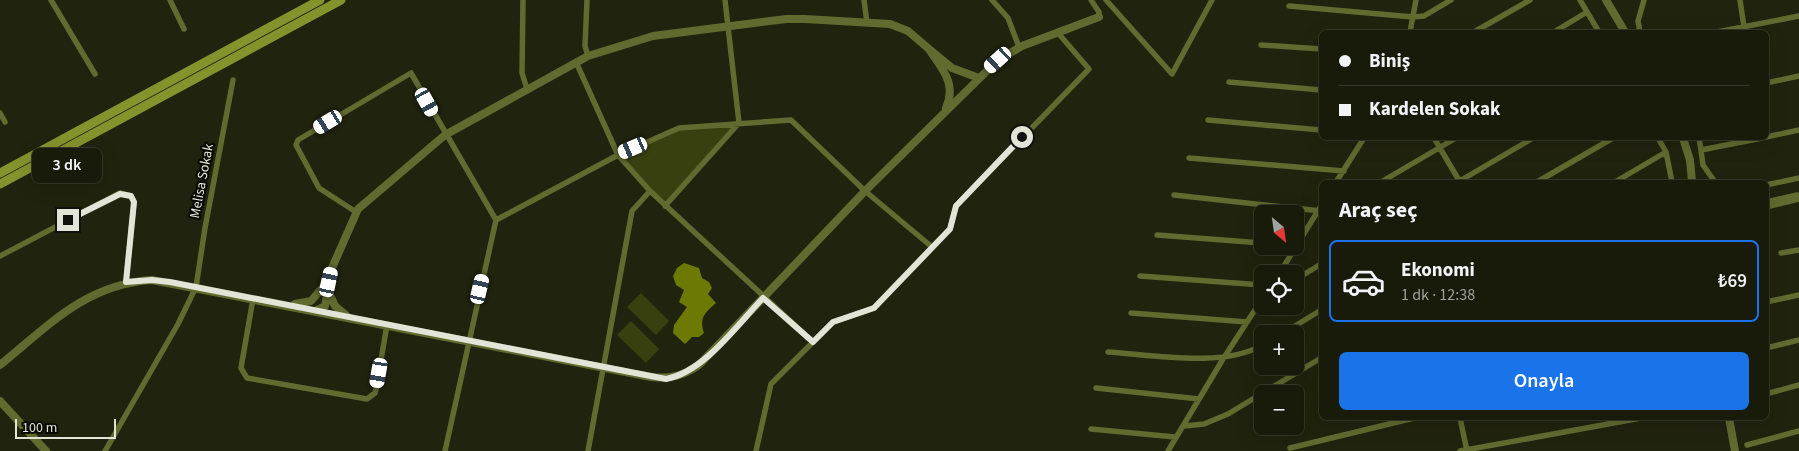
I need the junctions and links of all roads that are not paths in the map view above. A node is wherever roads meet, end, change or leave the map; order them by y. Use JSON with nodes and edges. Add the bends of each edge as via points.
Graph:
{"nodes":[{"id":1,"x":51,"y":0,"type":"edge"},
{"id":2,"x":170,"y":0,"type":"edge"},
{"id":3,"x":320,"y":0,"type":"edge"},
{"id":4,"x":341,"y":0,"type":"edge"},
{"id":5,"x":523,"y":0,"type":"edge"},
{"id":6,"x":587,"y":0,"type":"edge"},
{"id":7,"x":725,"y":0,"type":"edge"},
{"id":8,"x":864,"y":0,"type":"edge"},
{"id":9,"x":992,"y":0,"type":"edge"},
{"id":10,"x":1091,"y":0,"type":"edge"},
{"id":11,"x":1106,"y":0,"type":"edge"},
{"id":12,"x":1212,"y":0,"type":"edge"},
{"id":13,"x":1416,"y":0,"type":"edge"},
{"id":14,"x":1451,"y":0,"type":"edge"},
{"id":15,"x":1530,"y":0,"type":"edge"},
{"id":16,"x":1580,"y":0,"type":"edge"},
{"id":17,"x":1606,"y":0,"type":"edge"},
{"id":18,"x":1644,"y":0,"type":"edge"},
{"id":19,"x":1740,"y":0,"type":"edge"},
{"id":20,"x":1289,"y":6,"type":"dead end"},
{"id":21,"x":1587,"y":12,"type":"junction"},
{"id":22,"x":1799,"y":16,"type":"edge"},
{"id":23,"x":1413,"y":17,"type":"junction"},
{"id":24,"x":1099,"y":18,"type":"joint"},
{"id":25,"x":867,"y":22,"type":"junction"},
{"id":26,"x":729,"y":26,"type":"junction"},
{"id":27,"x":1744,"y":26,"type":"junction"},
{"id":28,"x":184,"y":29,"type":"dead end"},
{"id":29,"x":1410,"y":30,"type":"edge"},
{"id":30,"x":1478,"y":30,"type":"edge"},
{"id":31,"x":1557,"y":30,"type":"edge"},
{"id":32,"x":1598,"y":30,"type":"edge"},
{"id":33,"x":1624,"y":30,"type":"edge"},
{"id":34,"x":1640,"y":30,"type":"edge"},
{"id":35,"x":1726,"y":30,"type":"edge"},
{"id":36,"x":1058,"y":33,"type":"junction"},
{"id":37,"x":1261,"y":45,"type":"dead end"},
{"id":38,"x":1019,"y":47,"type":"junction"},
{"id":39,"x":929,"y":49,"type":"junction"},
{"id":40,"x":1319,"y":49,"type":"edge"},
{"id":41,"x":588,"y":56,"type":"junction"},
{"id":42,"x":576,"y":62,"type":"junction"},
{"id":43,"x":95,"y":74,"type":"dead end"},
{"id":44,"x":1799,"y":76,"type":"edge"},
{"id":45,"x":979,"y":78,"type":"junction"},
{"id":46,"x":949,"y":79,"type":"junction"},
{"id":47,"x":233,"y":80,"type":"dead end"},
{"id":48,"x":1229,"y":82,"type":"dead end"},
{"id":49,"x":1769,"y":82,"type":"edge"},
{"id":50,"x":971,"y":86,"type":"junction"},
{"id":51,"x":527,"y":89,"type":"junction"},
{"id":52,"x":1319,"y":90,"type":"edge"},
{"id":53,"x":0,"y":113,"type":"edge"},
{"id":54,"x":944,"y":113,"type":"junction"},
{"id":55,"x":1208,"y":120,"type":"dead end"},
{"id":56,"x":5,"y":122,"type":"dead end"},
{"id":57,"x":739,"y":123,"type":"junction"},
{"id":58,"x":1319,"y":130,"type":"edge"},
{"id":59,"x":1799,"y":130,"type":"edge"},
{"id":60,"x":445,"y":135,"type":"junction"},
{"id":61,"x":1769,"y":136,"type":"edge"},
{"id":62,"x":1363,"y":140,"type":"edge"},
{"id":63,"x":1435,"y":140,"type":"edge"},
{"id":64,"x":1452,"y":140,"type":"edge"},
{"id":65,"x":1530,"y":140,"type":"edge"},
{"id":66,"x":1610,"y":140,"type":"edge"},
{"id":67,"x":1659,"y":140,"type":"edge"},
{"id":68,"x":1684,"y":140,"type":"edge"},
{"id":69,"x":1699,"y":140,"type":"edge"},
{"id":70,"x":1752,"y":140,"type":"edge"},
{"id":71,"x":1440,"y":147,"type":"junction"},
{"id":72,"x":1701,"y":150,"type":"junction"},
{"id":73,"x":1666,"y":152,"type":"junction"},
{"id":74,"x":618,"y":155,"type":"junction"},
{"id":75,"x":1189,"y":158,"type":"dead end"},
{"id":76,"x":1344,"y":170,"type":"junction"},
{"id":77,"x":0,"y":173,"type":"edge"},
{"id":78,"x":1799,"y":178,"type":"edge"},
{"id":79,"x":1337,"y":180,"type":"edge"},
{"id":80,"x":1384,"y":180,"type":"edge"},
{"id":81,"x":1458,"y":180,"type":"edge"},
{"id":82,"x":1462,"y":180,"type":"edge"},
{"id":83,"x":1540,"y":180,"type":"edge"},
{"id":84,"x":1618,"y":180,"type":"edge"},
{"id":85,"x":1672,"y":180,"type":"edge"},
{"id":86,"x":1692,"y":180,"type":"edge"},
{"id":87,"x":1714,"y":180,"type":"edge"},
{"id":88,"x":0,"y":184,"type":"edge"},
{"id":89,"x":1769,"y":184,"type":"edge"},
{"id":90,"x":865,"y":191,"type":"junction"},
{"id":91,"x":650,"y":192,"type":"junction"},
{"id":92,"x":1174,"y":195,"type":"dead end"},
{"id":93,"x":1799,"y":197,"type":"edge"},
{"id":94,"x":1769,"y":202,"type":"edge"},
{"id":95,"x":665,"y":206,"type":"junction"},
{"id":96,"x":1769,"y":206,"type":"edge"},
{"id":97,"x":1319,"y":209,"type":"edge"},
{"id":98,"x":1319,"y":211,"type":"edge"},
{"id":99,"x":356,"y":212,"type":"junction"},
{"id":100,"x":496,"y":220,"type":"junction"},
{"id":101,"x":1304,"y":234,"type":"edge"},
{"id":102,"x":1156,"y":235,"type":"dead end"},
{"id":103,"x":1254,"y":242,"type":"edge"},
{"id":104,"x":932,"y":247,"type":"junction"},
{"id":105,"x":1799,"y":250,"type":"edge"},
{"id":106,"x":1781,"y":253,"type":"dead end"},
{"id":107,"x":0,"y":256,"type":"edge"},
{"id":108,"x":1319,"y":265,"type":"edge"},
{"id":109,"x":332,"y":271,"type":"junction"},
{"id":110,"x":1304,"y":274,"type":"edge"},
{"id":111,"x":1140,"y":276,"type":"dead end"},
{"id":112,"x":126,"y":282,"type":"junction"},
{"id":113,"x":1254,"y":284,"type":"edge"},
{"id":114,"x":196,"y":287,"type":"junction"},
{"id":115,"x":329,"y":289,"type":"junction"},
{"id":116,"x":1799,"y":295,"type":"edge"},
{"id":117,"x":763,"y":298,"type":"junction"},
{"id":118,"x":253,"y":299,"type":"junction"},
{"id":119,"x":1769,"y":301,"type":"edge"},
{"id":120,"x":288,"y":305,"type":"junction"},
{"id":121,"x":315,"y":311,"type":"junction"},
{"id":122,"x":1254,"y":311,"type":"edge"},
{"id":123,"x":1319,"y":311,"type":"edge"},
{"id":124,"x":1131,"y":312,"type":"dead end"},
{"id":125,"x":352,"y":318,"type":"junction"},
{"id":126,"x":1247,"y":322,"type":"junction"},
{"id":127,"x":387,"y":325,"type":"junction"},
{"id":128,"x":1297,"y":325,"type":"edge"},
{"id":129,"x":1799,"y":340,"type":"edge"},
{"id":130,"x":468,"y":341,"type":"junction"},
{"id":131,"x":813,"y":342,"type":"junction"},
{"id":132,"x":1769,"y":347,"type":"edge"},
{"id":133,"x":1254,"y":350,"type":"edge"},
{"id":134,"x":1108,"y":352,"type":"dead end"},
{"id":135,"x":1223,"y":358,"type":"junction"},
{"id":136,"x":1319,"y":359,"type":"edge"},
{"id":137,"x":0,"y":365,"type":"edge"},
{"id":138,"x":604,"y":368,"type":"junction"},
{"id":139,"x":1799,"y":385,"type":"edge"},
{"id":140,"x":1096,"y":388,"type":"dead end"},
{"id":141,"x":1769,"y":393,"type":"edge"},
{"id":142,"x":1200,"y":399,"type":"junction"},
{"id":143,"x":0,"y":401,"type":"edge"},
{"id":144,"x":1406,"y":420,"type":"edge"},
{"id":145,"x":1460,"y":420,"type":"edge"},
{"id":146,"x":1630,"y":420,"type":"edge"},
{"id":147,"x":1729,"y":420,"type":"edge"},
{"id":148,"x":1184,"y":426,"type":"junction"},
{"id":149,"x":1092,"y":429,"type":"dead end"},
{"id":150,"x":1799,"y":431,"type":"edge"},
{"id":151,"x":1175,"y":437,"type":"junction"},
{"id":152,"x":1748,"y":445,"type":"dead end"},
{"id":153,"x":1290,"y":448,"type":"dead end"},
{"id":154,"x":1467,"y":450,"type":"edge"},
{"id":155,"x":46,"y":451,"type":"edge"},
{"id":156,"x":104,"y":451,"type":"edge"},
{"id":157,"x":445,"y":451,"type":"edge"},
{"id":158,"x":588,"y":451,"type":"edge"},
{"id":159,"x":756,"y":451,"type":"edge"},
{"id":160,"x":1168,"y":451,"type":"edge"},
{"id":161,"x":1460,"y":451,"type":"edge"},
{"id":162,"x":1736,"y":451,"type":"edge"}],
"edges":[{"from":1,"to":43,"type":"street"},
{"from":2,"to":28,"type":"street"},
{"from":3,"to":77,"type":"main road"},
{"from":4,"to":88,"type":"main road"},
{"from":5,"to":51,"type":"street","via":[[522,73]]},
{"from":6,"to":41,"type":"street","via":[[585,46]]},
{"from":7,"to":26,"type":"street"},
{"from":8,"to":25,"type":"street"},
{"from":9,"to":38,"type":"street","via":[[1008,18]]},
{"from":10,"to":24,"type":"street"},
{"from":11,"to":12,"type":"street","via":[[1172,74]]},
{"from":13,"to":23,"type":"street"},
{"from":14,"to":23,"type":"street","via":[[1424,16]]},
{"from":15,"to":30,"type":"street"},
{"from":16,"to":21,"type":"street"},
{"from":17,"to":33,"type":"street"},
{"from":18,"to":34,"type":"street","via":[[1638,21]]},
{"from":19,"to":27,"type":"street"},
{"from":20,"to":23,"type":"street"},
{"from":21,"to":31,"type":"street"},
{"from":21,"to":32,"type":"street"},
{"from":22,"to":27,"type":"street"},
{"from":23,"to":29,"type":"street"},
{"from":24,"to":36,"type":"street"},
{"from":25,"to":26,"type":"street","via":[[786,19]]},
{"from":25,"to":39,"type":"street","via":[[900,27]]},
{"from":26,"to":41,"type":"street","via":[[653,36]]},
{"from":26,"to":57,"type":"street"},
{"from":27,"to":35,"type":"street"},
{"from":36,"to":38,"type":"street"},
{"from":36,"to":104,"type":"street","via":[[1089,69],[956,206],[950,229]]},
{"from":37,"to":40,"type":"street"},
{"from":38,"to":45,"type":"street","via":[[998,60]]},
{"from":39,"to":45,"type":"street","via":[[952,68]]},
{"from":39,"to":46,"type":"street"},
{"from":41,"to":42,"type":"street"},
{"from":42,"to":51,"type":"street"},
{"from":42,"to":74,"type":"street"},
{"from":44,"to":49,"type":"street"},
{"from":45,"to":50,"type":"street"},
{"from":46,"to":50,"type":"street","via":[[956,88]]},
{"from":46,"to":54,"type":"street","via":[[949,99]]},
{"from":47,"to":114,"type":"street","name":"Melisa Sokak"},
{"from":48,"to":52,"type":"street"},
{"from":50,"to":54,"type":"street"},
{"from":51,"to":60,"type":"street"},
{"from":53,"to":56,"type":"street"},
{"from":54,"to":90,"type":"street"},
{"from":55,"to":58,"type":"street"},
{"from":57,"to":74,"type":"street","via":[[679,128]]},
{"from":57,"to":90,"type":"street","via":[[790,120]]},
{"from":57,"to":95,"type":"street"},
{"from":59,"to":61,"type":"street"},
{"from":60,"to":99,"type":"street"},
{"from":60,"to":99,"type":"street","via":[[411,73],[298,140],[296,145],[319,188]]},
{"from":60,"to":100,"type":"street"},
{"from":62,"to":76,"type":"street"},
{"from":63,"to":71,"type":"street"},
{"from":64,"to":71,"type":"street"},
{"from":65,"to":82,"type":"street"},
{"from":66,"to":83,"type":"street"},
{"from":67,"to":73,"type":"street"},
{"from":68,"to":86,"type":"street"},
{"from":69,"to":72,"type":"street"},
{"from":70,"to":72,"type":"street"},
{"from":71,"to":80,"type":"street"},
{"from":71,"to":81,"type":"street"},
{"from":72,"to":87,"type":"street","via":[[1703,165]]},
{"from":73,"to":84,"type":"street"},
{"from":73,"to":85,"type":"street"},
{"from":74,"to":91,"type":"street"},
{"from":74,"to":100,"type":"street"},
{"from":75,"to":76,"type":"street"},
{"from":76,"to":79,"type":"street"},
{"from":78,"to":89,"type":"street"},
{"from":90,"to":104,"type":"street"},
{"from":90,"to":117,"type":"street"},
{"from":91,"to":95,"type":"street"},
{"from":91,"to":138,"type":"street","via":[[632,211]]},
{"from":92,"to":97,"type":"street"},
{"from":93,"to":94,"type":"street"},
{"from":93,"to":96,"type":"street"},
{"from":95,"to":117,"type":"street"},
{"from":98,"to":101,"type":"street"},
{"from":99,"to":109,"type":"street"},
{"from":100,"to":130,"type":"street"},
{"from":102,"to":103,"type":"street"},
{"from":104,"to":131,"type":"street","via":[[874,308],[833,322]]},
{"from":105,"to":106,"type":"street"},
{"from":107,"to":112,"type":"street","via":[[120,194],[131,196],[134,202]]},
{"from":108,"to":110,"type":"street"},
{"from":109,"to":115,"type":"street"},
{"from":109,"to":120,"type":"street","via":[[315,298]]},
{"from":111,"to":113,"type":"street"},
{"from":112,"to":114,"type":"street","via":[[152,280]]},
{"from":112,"to":137,"type":"street","via":[[93,293],[79,302]]},
{"from":114,"to":118,"type":"street"},
{"from":114,"to":156,"type":"street","name":"Melisa Sokak"},
{"from":115,"to":121,"type":"street","via":[[325,306]]},
{"from":115,"to":125,"type":"street","via":[[335,306]]},
{"from":116,"to":119,"type":"street"},
{"from":117,"to":131,"type":"street"},
{"from":117,"to":138,"type":"street","via":[[699,365],[681,376],[658,378]]},
{"from":118,"to":120,"type":"street"},
{"from":118,"to":127,"type":"street","via":[[240,368],[247,378],[367,399],[375,394]]},
{"from":120,"to":121,"type":"street"},
{"from":121,"to":125,"type":"street"},
{"from":122,"to":126,"type":"street"},
{"from":123,"to":128,"type":"street"},
{"from":124,"to":126,"type":"street"},
{"from":125,"to":127,"type":"street"},
{"from":126,"to":135,"type":"street"},
{"from":127,"to":130,"type":"street"},
{"from":129,"to":132,"type":"street"},
{"from":130,"to":138,"type":"street"},
{"from":130,"to":157,"type":"street"},
{"from":131,"to":159,"type":"street","via":[[771,384]]},
{"from":133,"to":135,"type":"street"},
{"from":134,"to":135,"type":"street"},
{"from":135,"to":142,"type":"street"},
{"from":136,"to":148,"type":"street","via":[[1228,414],[1204,424]]},
{"from":138,"to":158,"type":"street"},
{"from":139,"to":141,"type":"street"},
{"from":140,"to":142,"type":"street"},
{"from":142,"to":148,"type":"street"},
{"from":143,"to":155,"type":"street"},
{"from":144,"to":153,"type":"street"},
{"from":145,"to":154,"type":"street"},
{"from":146,"to":154,"type":"street"},
{"from":147,"to":162,"type":"street"},
{"from":148,"to":151,"type":"street"},
{"from":149,"to":151,"type":"street"},
{"from":150,"to":152,"type":"street"},
{"from":151,"to":160,"type":"street"},
{"from":154,"to":161,"type":"street"}]}
